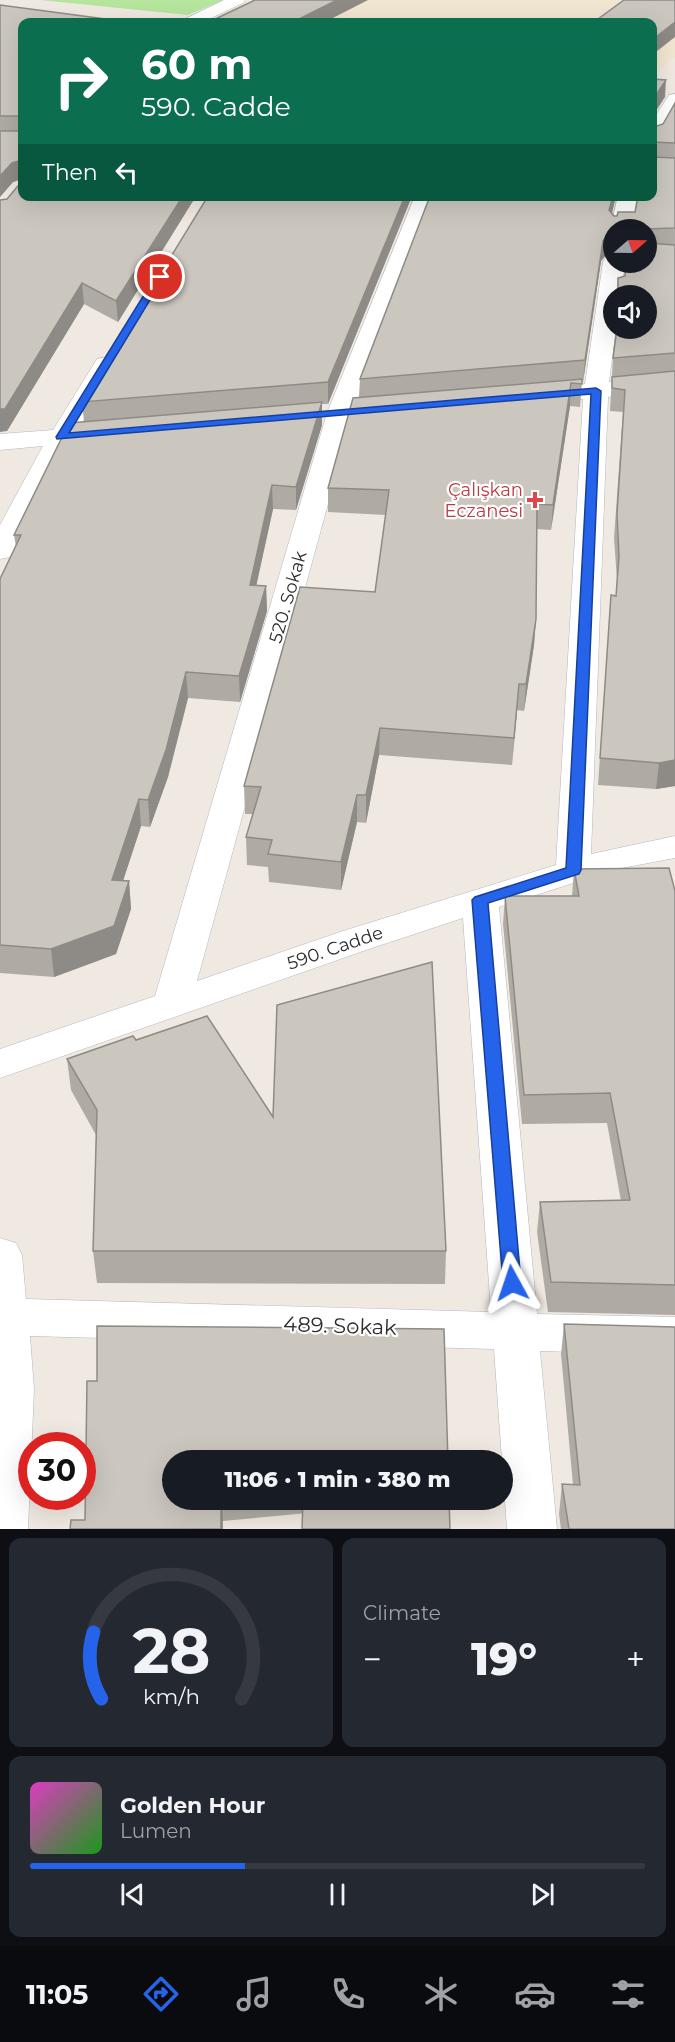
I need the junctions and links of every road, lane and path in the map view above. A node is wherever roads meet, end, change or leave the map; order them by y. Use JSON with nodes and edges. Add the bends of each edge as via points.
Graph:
{"nodes":[{"id":1,"x":237,"y":0,"type":"edge"},
{"id":2,"x":199,"y":18,"type":"edge"},
{"id":3,"x":671,"y":90,"type":"edge"},
{"id":4,"x":657,"y":125,"type":"edge"},
{"id":5,"x":423,"y":201,"type":"edge"},
{"id":6,"x":627,"y":201,"type":"edge"},
{"id":7,"x":623,"y":219,"type":"edge"},
{"id":8,"x":612,"y":273,"type":"edge"},
{"id":9,"x":117,"y":347,"type":"edge"},
{"id":10,"x":675,"y":384,"type":"edge"},
{"id":11,"x":596,"y":391,"type":"junction"},
{"id":12,"x":514,"y":398,"type":"edge"},
{"id":13,"x":131,"y":431,"type":"edge"},
{"id":14,"x":61,"y":437,"type":"junction"},
{"id":15,"x":0,"y":442,"type":"edge"},
{"id":16,"x":0,"y":551,"type":"edge"},
{"id":17,"x":675,"y":846,"type":"edge"},
{"id":18,"x":573,"y":870,"type":"junction"},
{"id":19,"x":480,"y":900,"type":"junction"},
{"id":20,"x":172,"y":1004,"type":"junction"},
{"id":21,"x":0,"y":1065,"type":"edge"},
{"id":22,"x":0,"y":1256,"type":"edge"},
{"id":23,"x":5,"y":1317,"type":"junction"},
{"id":24,"x":516,"y":1331,"type":"junction"},
{"id":25,"x":675,"y":1336,"type":"edge"},
{"id":26,"x":3,"y":1529,"type":"edge"},
{"id":27,"x":532,"y":1529,"type":"edge"}],
"edges":[{"from":1,"to":2,"type":"street"},
{"from":3,"to":4,"type":"street"},
{"from":5,"to":20,"type":"street","name":"520. Sokak","via":[[340,413]]},
{"from":6,"to":7,"type":"street"},
{"from":8,"to":11,"type":"street"},
{"from":9,"to":14,"type":"street"},
{"from":10,"to":11,"type":"street"},
{"from":11,"to":12,"type":"street"},
{"from":11,"to":18,"type":"street"},
{"from":13,"to":14,"type":"street"},
{"from":14,"to":15,"type":"street"},
{"from":14,"to":16,"type":"street"},
{"from":17,"to":18,"type":"street","name":"590. Cadde"},
{"from":18,"to":19,"type":"street","name":"590. Cadde"},
{"from":19,"to":20,"type":"street","name":"590. Cadde"},
{"from":19,"to":24,"type":"street"},
{"from":20,"to":21,"type":"street","name":"590. Cadde"},
{"from":22,"to":23,"type":"street"},
{"from":23,"to":24,"type":"street","name":"489. Sokak"},
{"from":23,"to":26,"type":"street","via":[[11,1389]]},
{"from":24,"to":25,"type":"street","name":"489. Sokak"},
{"from":24,"to":27,"type":"street"}]}
